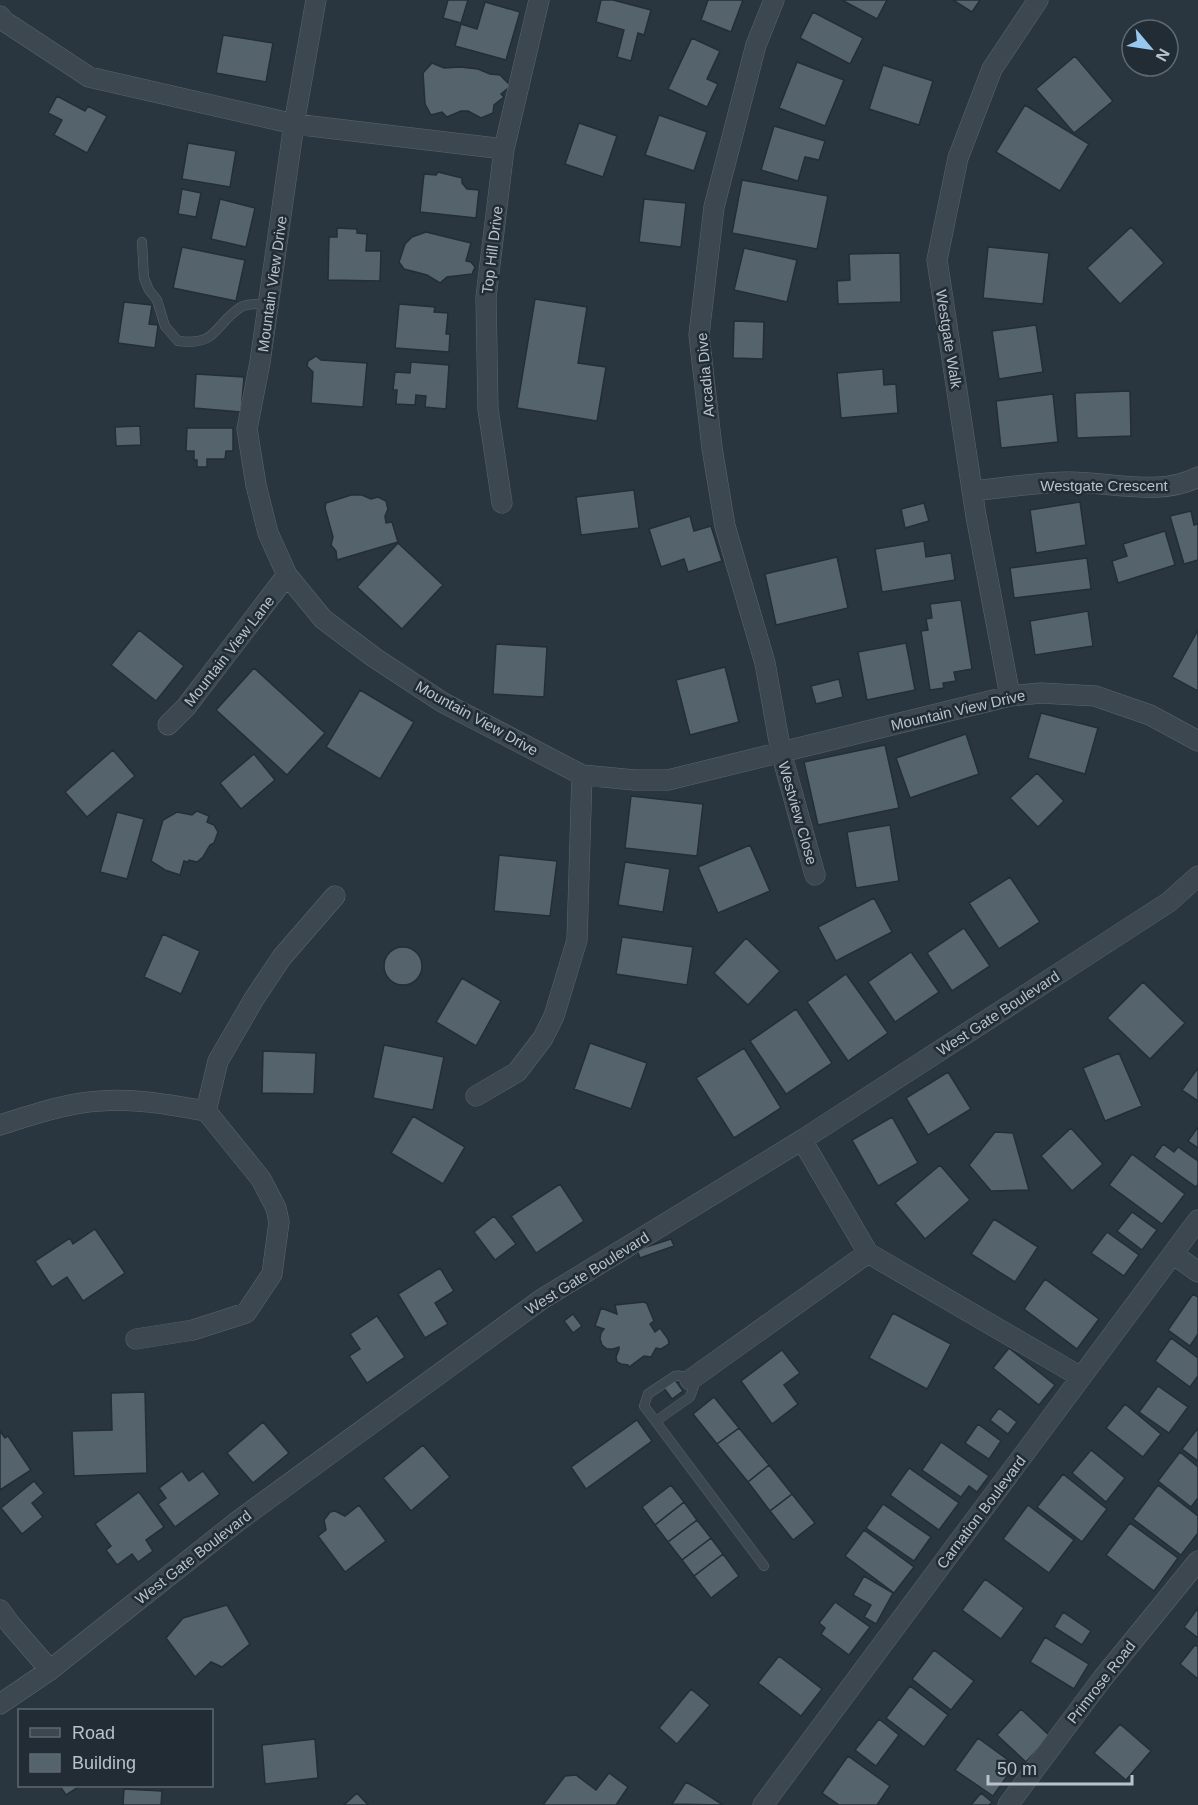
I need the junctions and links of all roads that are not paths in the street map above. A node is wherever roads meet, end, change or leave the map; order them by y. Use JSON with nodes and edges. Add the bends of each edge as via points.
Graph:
{"nodes":[{"id":1,"x":316,"y":0,"type":"edge"},
{"id":2,"x":539,"y":0,"type":"edge"},
{"id":3,"x":774,"y":0,"type":"edge"},
{"id":4,"x":1038,"y":0,"type":"edge"},
{"id":5,"x":0,"y":16,"type":"edge"},
{"id":6,"x":294,"y":124,"type":"junction"},
{"id":7,"x":504,"y":149,"type":"junction"},
{"id":8,"x":142,"y":242,"type":"dead end"},
{"id":9,"x":269,"y":304,"type":"junction"},
{"id":10,"x":1198,"y":477,"type":"edge"},
{"id":11,"x":972,"y":491,"type":"junction"},
{"id":12,"x":502,"y":503,"type":"dead end"},
{"id":13,"x":287,"y":575,"type":"junction"},
{"id":14,"x":1010,"y":696,"type":"junction"},
{"id":15,"x":168,"y":725,"type":"dead end"},
{"id":16,"x":1198,"y":741,"type":"edge"},
{"id":17,"x":781,"y":752,"type":"junction"},
{"id":18,"x":582,"y":775,"type":"junction"},
{"id":19,"x":815,"y":875,"type":"dead end"},
{"id":20,"x":1198,"y":876,"type":"edge"},
{"id":21,"x":335,"y":896,"type":"dead end"},
{"id":22,"x":476,"y":1096,"type":"dead end"},
{"id":23,"x":206,"y":1111,"type":"junction"},
{"id":24,"x":0,"y":1125,"type":"edge"},
{"id":25,"x":802,"y":1140,"type":"junction"},
{"id":26,"x":1198,"y":1220,"type":"edge"},
{"id":27,"x":868,"y":1253,"type":"junction"},
{"id":28,"x":1173,"y":1254,"type":"junction"},
{"id":29,"x":1198,"y":1272,"type":"edge"},
{"id":30,"x":136,"y":1339,"type":"dead end"},
{"id":31,"x":1081,"y":1377,"type":"junction"},
{"id":32,"x":690,"y":1380,"type":"junction"},
{"id":33,"x":656,"y":1421,"type":"junction"},
{"id":34,"x":1198,"y":1562,"type":"edge"},
{"id":35,"x":764,"y":1566,"type":"dead end"},
{"id":36,"x":0,"y":1610,"type":"edge"},
{"id":37,"x":50,"y":1670,"type":"junction"},
{"id":38,"x":0,"y":1704,"type":"edge"},
{"id":39,"x":763,"y":1805,"type":"edge"},
{"id":40,"x":1008,"y":1805,"type":"edge"}],
"edges":[{"from":1,"to":6,"type":"street","name":"Mountain View Drive"},
{"from":2,"to":7,"type":"street","name":"Top Hill Drive"},
{"from":3,"to":17,"type":"street","name":"Arcadia Dive","via":[[756,45],[714,207],[699,335],[725,526],[765,663]]},
{"from":4,"to":11,"type":"street","name":"Westgate Walk","via":[[992,69],[958,158],[937,260]]},
{"from":5,"to":6,"type":"street","via":[[89,77]]},
{"from":6,"to":7,"type":"street"},
{"from":6,"to":9,"type":"street","name":"Mountain View Drive"},
{"from":7,"to":12,"type":"street","name":"Top Hill Drive","via":[[486,297],[488,409]]},
{"from":8,"to":9,"type":"lane","via":[[144,278],[157,300],[165,326],[178,341],[204,340],[242,306]]},
{"from":9,"to":13,"type":"street","name":"Mountain View Drive","via":[[247,429],[268,532]]},
{"from":10,"to":11,"type":"street","name":"Westgate Crescent","via":[[1164,487],[1069,482]]},
{"from":11,"to":14,"type":"street","name":"Westgate Walk"},
{"from":13,"to":15,"type":"street","name":"Mountain View Lane"},
{"from":13,"to":18,"type":"street","name":"Mountain View Drive","via":[[323,619],[375,658],[442,702]]},
{"from":14,"to":16,"type":"street","name":"Mountain View Drive","via":[[1095,696],[1150,715]]},
{"from":14,"to":17,"type":"street","name":"Mountain View Drive"},
{"from":17,"to":18,"type":"street","name":"Mountain View Drive","via":[[668,780]]},
{"from":17,"to":19,"type":"street","name":"Westview Close"},
{"from":18,"to":22,"type":"street","via":[[577,940],[554,1016],[517,1072]]},
{"from":20,"to":25,"type":"street","name":"West Gate Boulevard","via":[[1169,902]]},
{"from":21,"to":23,"type":"street","via":[[282,957],[254,999],[218,1061]]},
{"from":23,"to":24,"type":"street","via":[[162,1103],[99,1101]]},
{"from":23,"to":30,"type":"street","via":[[261,1179],[276,1208],[279,1222],[272,1274],[246,1313],[193,1330]]},
{"from":25,"to":27,"type":"street"},
{"from":25,"to":37,"type":"street","name":"West Gate Boulevard","via":[[542,1299],[238,1521]]},
{"from":26,"to":28,"type":"street","name":"Carnation Boulevard"},
{"from":27,"to":31,"type":"street"},
{"from":27,"to":32,"type":"street"},
{"from":28,"to":29,"type":"street"},
{"from":28,"to":31,"type":"street","name":"Carnation Boulevard"},
{"from":31,"to":39,"type":"street","name":"Carnation Boulevard"},
{"from":32,"to":33,"type":"lane","via":[[694,1386],[690,1397]]},
{"from":32,"to":33,"type":"lane","via":[[675,1376],[648,1394],[644,1406]]},
{"from":33,"to":35,"type":"lane"},
{"from":34,"to":40,"type":"street","name":"Primrose Road","via":[[1102,1679]]},
{"from":36,"to":37,"type":"street"},
{"from":37,"to":38,"type":"street","name":"West Gate Boulevard"}]}
